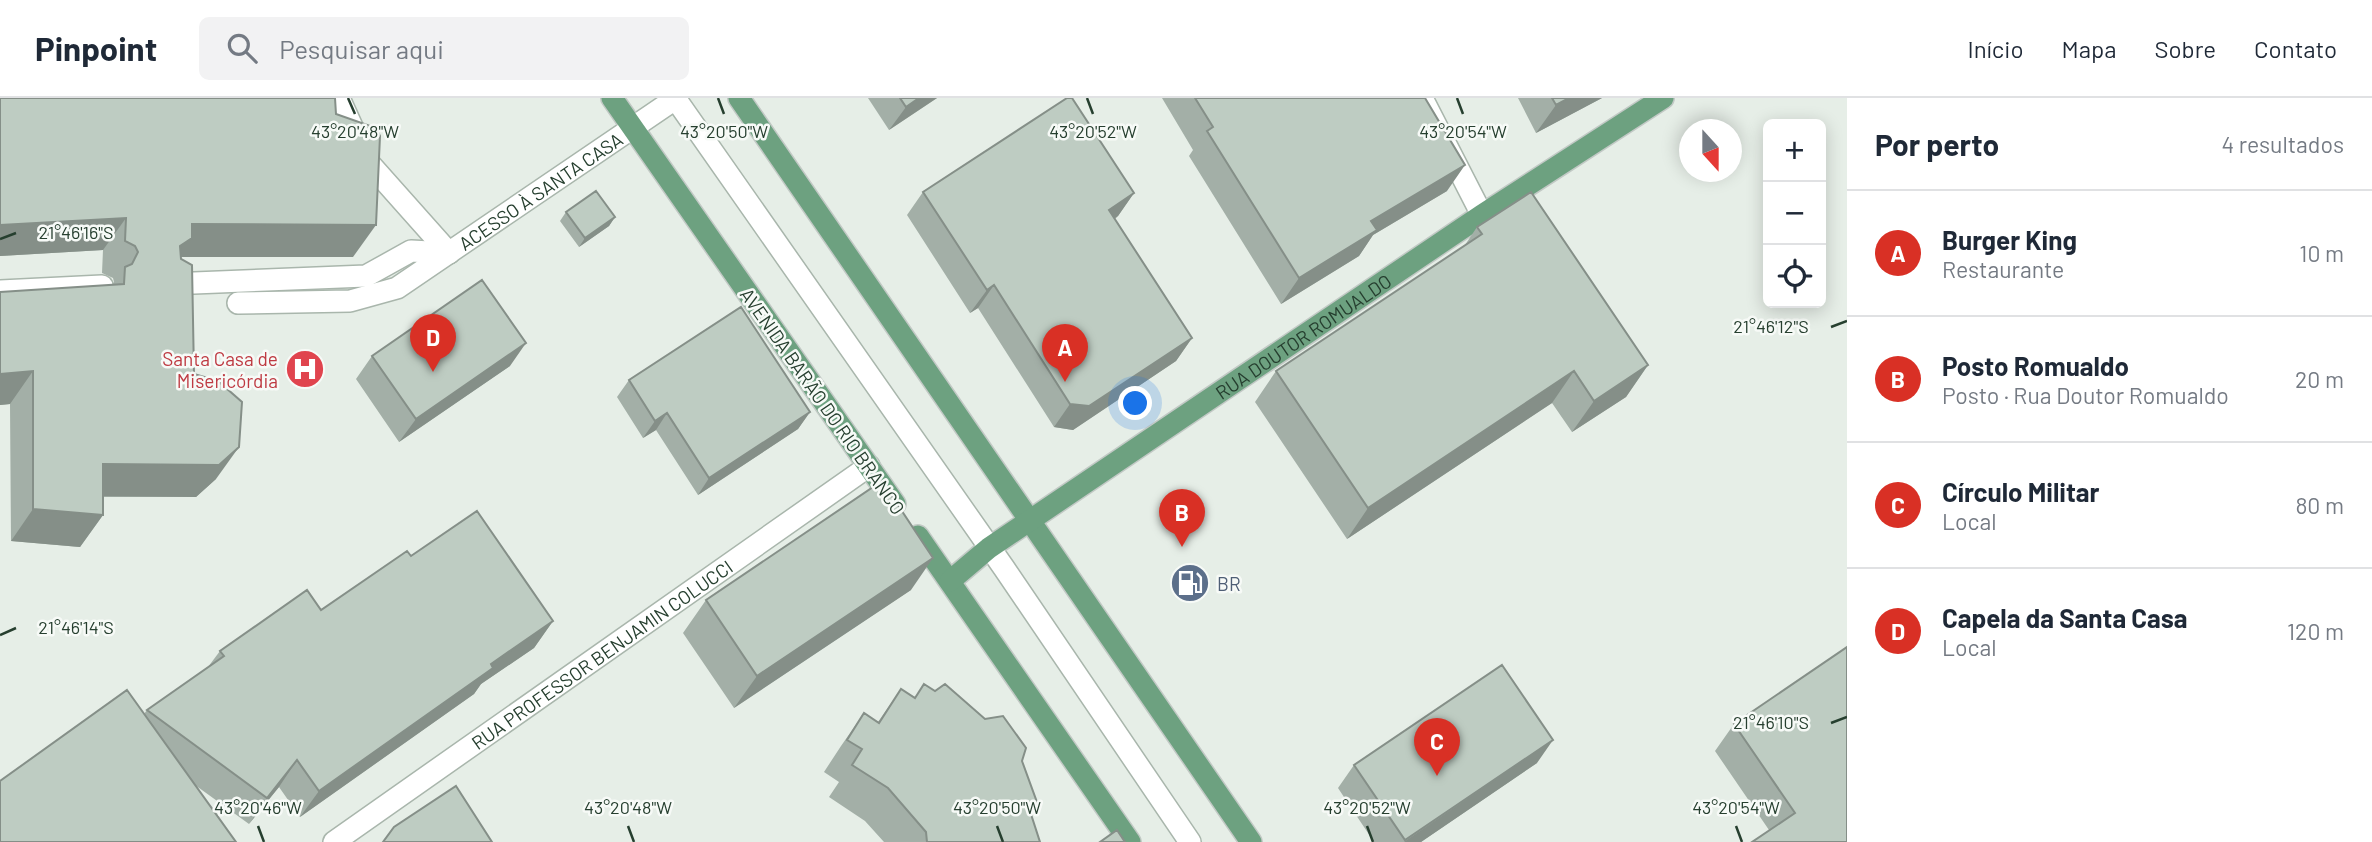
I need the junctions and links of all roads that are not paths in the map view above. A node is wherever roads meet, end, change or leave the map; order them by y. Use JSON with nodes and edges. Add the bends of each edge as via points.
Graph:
{"nodes":[{"id":1,"x":339,"y":98,"type":"edge"},
{"id":2,"x":612,"y":98,"type":"edge"},
{"id":3,"x":675,"y":98,"type":"edge"},
{"id":4,"x":739,"y":98,"type":"edge"},
{"id":5,"x":1422,"y":98,"type":"edge"},
{"id":6,"x":1663,"y":98,"type":"edge"},
{"id":7,"x":634,"y":128,"type":"junction"},
{"id":8,"x":1482,"y":215,"type":"junction"},
{"id":9,"x":449,"y":253,"type":"junction"},
{"id":10,"x":169,"y":284,"type":"edge"},
{"id":11,"x":102,"y":286,"type":"edge"},
{"id":12,"x":0,"y":291,"type":"edge"},
{"id":13,"x":238,"y":303,"type":"dead end"},
{"id":14,"x":869,"y":467,"type":"junction"},
{"id":15,"x":1030,"y":521,"type":"junction"},
{"id":16,"x":989,"y":548,"type":"junction"},
{"id":17,"x":950,"y":581,"type":"junction"},
{"id":18,"x":334,"y":842,"type":"edge"},
{"id":19,"x":1130,"y":842,"type":"edge"},
{"id":20,"x":1191,"y":842,"type":"edge"},
{"id":21,"x":1251,"y":842,"type":"edge"}],
"edges":[{"from":1,"to":9,"type":"street","via":[[368,162]]},
{"from":2,"to":7,"type":"main road","name":"AVENIDA BARÃO DO RIO BRANCO"},
{"from":3,"to":7,"type":"street","name":"ACESSO À SANTA CASA"},
{"from":3,"to":16,"type":"street"},
{"from":4,"to":15,"type":"main road"},
{"from":5,"to":8,"type":"street"},
{"from":6,"to":8,"type":"main road","name":"RUA DOUTOR ROMUALDO"},
{"from":7,"to":9,"type":"street","name":"ACESSO À SANTA CASA"},
{"from":7,"to":14,"type":"main road","name":"AVENIDA BARÃO DO RIO BRANCO"},
{"from":8,"to":15,"type":"main road","name":"RUA DOUTOR ROMUALDO"},
{"from":9,"to":10,"type":"street","via":[[411,251],[366,276]]},
{"from":9,"to":13,"type":"street","name":"ACESSO À SANTA CASA","via":[[397,288],[373,297]]},
{"from":11,"to":12,"type":"street"},
{"from":14,"to":17,"type":"main road","name":"AVENIDA BARÃO DO RIO BRANCO"},
{"from":14,"to":18,"type":"street","name":"RUA PROFESSOR BENJAMIN COLUCCI"},
{"from":15,"to":16,"type":"main road","name":"RUA DOUTOR ROMUALDO"},
{"from":15,"to":21,"type":"main road"},
{"from":16,"to":17,"type":"main road","name":"RUA DOUTOR ROMUALDO"},
{"from":16,"to":20,"type":"street"},
{"from":17,"to":19,"type":"main road","name":"AVENIDA BARÃO DO RIO BRANCO"}]}
